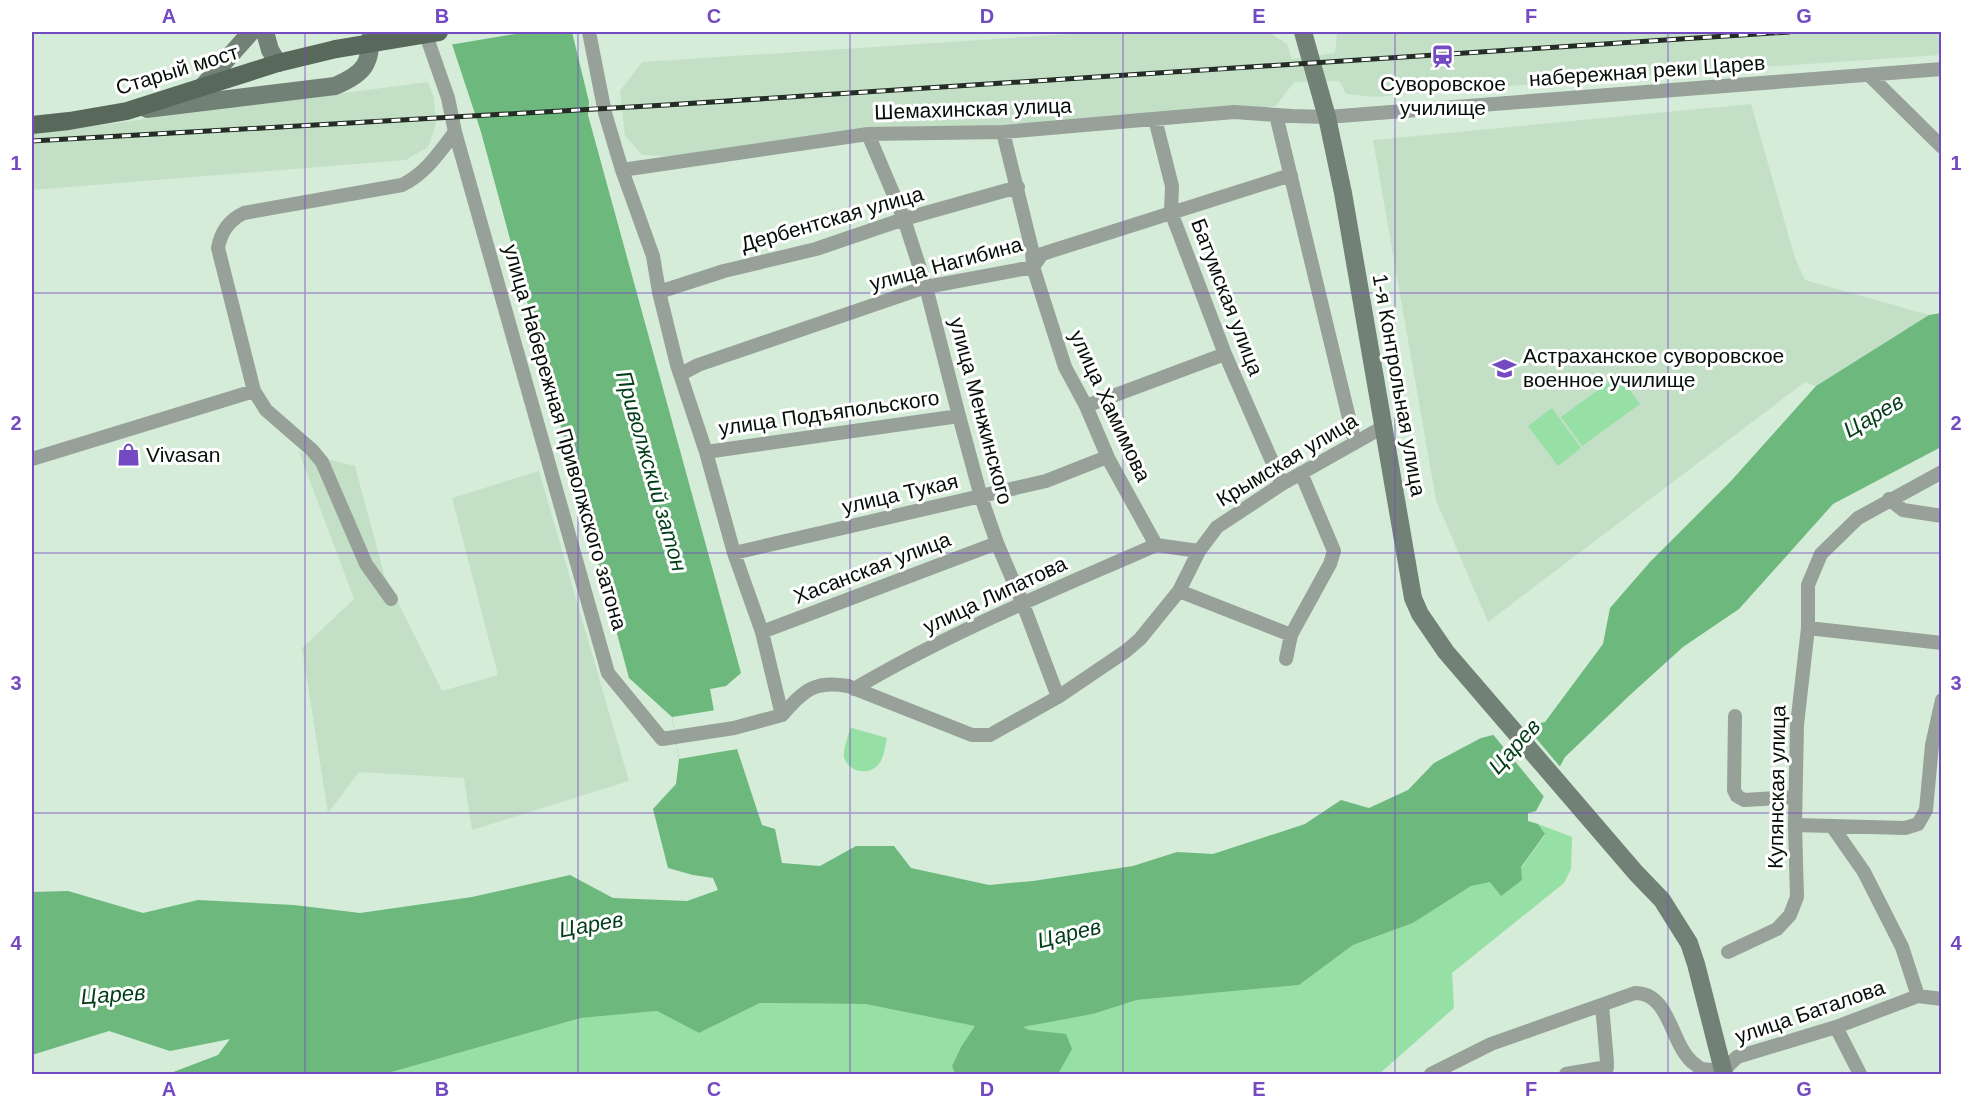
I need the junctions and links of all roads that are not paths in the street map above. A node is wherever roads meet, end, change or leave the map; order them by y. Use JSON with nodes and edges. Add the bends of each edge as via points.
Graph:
{"nodes":[{"id":1,"x":251,"y":32,"type":"edge"},
{"id":2,"x":265,"y":32,"type":"edge"},
{"id":3,"x":371,"y":32,"type":"edge"},
{"id":4,"x":425,"y":32,"type":"edge"},
{"id":5,"x":439,"y":32,"type":"edge"},
{"id":6,"x":589,"y":32,"type":"edge"},
{"id":7,"x":1303,"y":32,"type":"edge"},
{"id":8,"x":278,"y":63,"type":"junction"},
{"id":9,"x":1941,"y":69,"type":"edge"},
{"id":10,"x":1869,"y":75,"type":"junction"},
{"id":11,"x":205,"y":94,"type":"junction"},
{"id":12,"x":1276,"y":115,"type":"junction"},
{"id":13,"x":1327,"y":117,"type":"junction"},
{"id":14,"x":1155,"y":119,"type":"junction"},
{"id":15,"x":32,"y":125,"type":"edge"},
{"id":16,"x":454,"y":132,"type":"junction"},
{"id":17,"x":1004,"y":132,"type":"junction"},
{"id":18,"x":868,"y":134,"type":"junction"},
{"id":19,"x":1941,"y":147,"type":"edge"},
{"id":20,"x":622,"y":170,"type":"junction"},
{"id":21,"x":1291,"y":175,"type":"junction"},
{"id":22,"x":1018,"y":187,"type":"junction"},
{"id":23,"x":1171,"y":212,"type":"junction"},
{"id":24,"x":904,"y":219,"type":"junction"},
{"id":25,"x":1033,"y":267,"type":"junction"},
{"id":26,"x":926,"y":286,"type":"junction"},
{"id":27,"x":659,"y":292,"type":"junction"},
{"id":28,"x":1225,"y":354,"type":"junction"},
{"id":29,"x":681,"y":374,"type":"junction"},
{"id":30,"x":254,"y":391,"type":"junction"},
{"id":31,"x":1086,"y":405,"type":"junction"},
{"id":32,"x":959,"y":416,"type":"junction"},
{"id":33,"x":1383,"y":427,"type":"junction"},
{"id":34,"x":1355,"y":443,"type":"junction"},
{"id":35,"x":705,"y":452,"type":"junction"},
{"id":36,"x":1107,"y":457,"type":"junction"},
{"id":37,"x":32,"y":459,"type":"edge"},
{"id":38,"x":1941,"y":472,"type":"edge"},
{"id":39,"x":1301,"y":473,"type":"junction"},
{"id":40,"x":1282,"y":484,"type":"junction"},
{"id":41,"x":981,"y":497,"type":"junction"},
{"id":42,"x":1889,"y":499,"type":"junction"},
{"id":43,"x":1941,"y":516,"type":"edge"},
{"id":44,"x":997,"y":543,"type":"junction"},
{"id":45,"x":1156,"y":545,"type":"junction"},
{"id":46,"x":1200,"y":551,"type":"junction"},
{"id":47,"x":734,"y":553,"type":"junction"},
{"id":48,"x":1179,"y":591,"type":"junction"},
{"id":49,"x":391,"y":599,"type":"dead end"},
{"id":50,"x":1023,"y":604,"type":"junction"},
{"id":51,"x":1808,"y":628,"type":"junction"},
{"id":52,"x":762,"y":632,"type":"junction"},
{"id":53,"x":1291,"y":635,"type":"junction"},
{"id":54,"x":1941,"y":643,"type":"edge"},
{"id":55,"x":1286,"y":659,"type":"dead end"},
{"id":56,"x":854,"y":688,"type":"junction"},
{"id":57,"x":1058,"y":697,"type":"junction"},
{"id":58,"x":1941,"y":700,"type":"edge"},
{"id":59,"x":782,"y":714,"type":"junction"},
{"id":60,"x":1735,"y":716,"type":"dead end"},
{"id":61,"x":1795,"y":797,"type":"junction"},
{"id":62,"x":1795,"y":825,"type":"junction"},
{"id":63,"x":1832,"y":826,"type":"junction"},
{"id":64,"x":1728,"y":952,"type":"dead end"},
{"id":65,"x":1918,"y":996,"type":"junction"},
{"id":66,"x":1941,"y":999,"type":"edge"},
{"id":67,"x":1602,"y":1005,"type":"junction"},
{"id":68,"x":1836,"y":1027,"type":"junction"},
{"id":69,"x":1607,"y":1071,"type":"edge"},
{"id":70,"x":1724,"y":1072,"type":"edge"},
{"id":71,"x":1431,"y":1074,"type":"edge"},
{"id":72,"x":1566,"y":1074,"type":"edge"},
{"id":73,"x":1860,"y":1074,"type":"edge"}],
"edges":[{"from":1,"to":11,"type":"main road"},
{"from":2,"to":8,"type":"main road"},
{"from":3,"to":11,"type":"main road","via":[[370,55],[363,70],[335,86]]},
{"from":4,"to":16,"type":"street","name":"улица Набережная Приволжского затона"},
{"from":5,"to":8,"type":"main road","name":"Старый мост","bridge":true},
{"from":6,"to":20,"type":"street","via":[[605,113]]},
{"from":7,"to":13,"type":"main road","name":"1-я Контрольная улица"},
{"from":8,"to":11,"type":"main road","name":"Старый мост"},
{"from":9,"to":10,"type":"street","name":"набережная реки Царев"},
{"from":10,"to":13,"type":"street","name":"набережная реки Царев"},
{"from":10,"to":19,"type":"street"},
{"from":11,"to":15,"type":"main road","name":"Старый мост"},
{"from":12,"to":13,"type":"street","name":"Шемахинская улица"},
{"from":12,"to":14,"type":"street","name":"Шемахинская улица","via":[[1234,112]]},
{"from":12,"to":21,"type":"street"},
{"from":13,"to":33,"type":"main road","name":"1-я Контрольная улица"},
{"from":14,"to":17,"type":"street","name":"Шемахинская улица"},
{"from":14,"to":23,"type":"street","name":"Батумская улица","via":[[1172,186]]},
{"from":16,"to":30,"type":"street","via":[[428,167],[402,184],[244,213],[227,225],[218,248]]},
{"from":16,"to":59,"type":"street","name":"улица Набережная Приволжского затона","via":[[608,673],[669,738],[734,728]]},
{"from":17,"to":18,"type":"street","name":"Шемахинская улица"},
{"from":17,"to":22,"type":"street","name":"улица Хамимова"},
{"from":18,"to":20,"type":"street","name":"Шемахинская улица"},
{"from":18,"to":24,"type":"street","name":"улица Менжинского"},
{"from":20,"to":27,"type":"street","via":[[653,256]]},
{"from":21,"to":23,"type":"street","name":"улица Нагибина"},
{"from":21,"to":34,"type":"street"},
{"from":22,"to":24,"type":"street","name":"Дербентская улица"},
{"from":22,"to":25,"type":"street","name":"улица Хамимова"},
{"from":23,"to":25,"type":"street","name":"улица Нагибина","via":[[1042,254]]},
{"from":23,"to":28,"type":"street","name":"Батумская улица"},
{"from":24,"to":26,"type":"street","name":"улица Менжинского"},
{"from":24,"to":27,"type":"street","name":"Дербентская улица","via":[[816,249],[724,271]]},
{"from":25,"to":26,"type":"street","name":"улица Нагибина"},
{"from":25,"to":31,"type":"street","name":"улица Хамимова","via":[[1065,367]]},
{"from":26,"to":29,"type":"street","name":"улица Нагибина"},
{"from":26,"to":32,"type":"street","name":"улица Менжинского"},
{"from":27,"to":29,"type":"street"},
{"from":28,"to":31,"type":"street"},
{"from":28,"to":40,"type":"street","name":"Батумская улица"},
{"from":29,"to":35,"type":"street"},
{"from":30,"to":37,"type":"street"},
{"from":30,"to":49,"type":"street","via":[[266,410],[322,462],[366,564]]},
{"from":31,"to":36,"type":"street","name":"улица Хамимова"},
{"from":32,"to":35,"type":"street","name":"улица Подъяпольского"},
{"from":32,"to":41,"type":"street","name":"улица Менжинского"},
{"from":33,"to":34,"type":"street","name":"Крымская улица"},
{"from":33,"to":70,"type":"main road","name":"1-я Контрольная улица","via":[[1413,598],[1420,614],[1446,652],[1662,900],[1689,944]]},
{"from":34,"to":39,"type":"street","name":"Крымская улица"},
{"from":35,"to":47,"type":"street"},
{"from":36,"to":41,"type":"street","name":"улица Тукая","via":[[1046,481]]},
{"from":36,"to":45,"type":"street","name":"улица Хамимова"},
{"from":38,"to":42,"type":"street"},
{"from":39,"to":40,"type":"street","name":"Крымская улица"},
{"from":39,"to":53,"type":"street","via":[[1334,551]]},
{"from":40,"to":46,"type":"street","name":"Крымская улица","via":[[1217,527]]},
{"from":41,"to":44,"type":"street","name":"улица Менжинского"},
{"from":41,"to":47,"type":"street","name":"улица Тукая"},
{"from":42,"to":43,"type":"street","via":[[1903,510]]},
{"from":42,"to":51,"type":"street","name":"Купянская улица","via":[[1858,518],[1821,554],[1808,585]]},
{"from":44,"to":50,"type":"street","name":"улица Менжинского"},
{"from":44,"to":52,"type":"street","name":"Хасанская улица"},
{"from":45,"to":46,"type":"street"},
{"from":45,"to":50,"type":"street","name":"улица Липатова"},
{"from":46,"to":48,"type":"street","name":"Крымская улица"},
{"from":47,"to":52,"type":"street"},
{"from":48,"to":53,"type":"street"},
{"from":48,"to":57,"type":"street","name":"Крымская улица","via":[[1140,639]]},
{"from":50,"to":56,"type":"street","name":"улица Липатова"},
{"from":50,"to":57,"type":"street","name":"улица Менжинского"},
{"from":51,"to":54,"type":"street"},
{"from":51,"to":61,"type":"street","name":"Купянская улица","via":[[1797,725]]},
{"from":52,"to":59,"type":"street"},
{"from":53,"to":55,"type":"street"},
{"from":56,"to":57,"type":"street","name":"Крымская улица","via":[[981,736],[990,735]]},
{"from":56,"to":59,"type":"street","name":"Крымская улица","via":[[814,686]]},
{"from":58,"to":63,"type":"street","via":[[1926,810],[1918,825]]},
{"from":60,"to":61,"type":"street","via":[[1737,796],[1744,800]]},
{"from":61,"to":62,"type":"street","name":"Купянская улица"},
{"from":62,"to":63,"type":"street"},
{"from":62,"to":64,"type":"street","name":"Купянская улица","via":[[1794,908],[1777,929]]},
{"from":63,"to":65,"type":"street","via":[[1864,872],[1897,938]]},
{"from":65,"to":66,"type":"street","name":"улица Баталова"},
{"from":65,"to":68,"type":"street","name":"улица Баталова"},
{"from":67,"to":69,"type":"street"},
{"from":67,"to":70,"type":"street","name":"улица Баталова","via":[[1635,993],[1651,995],[1688,1058],[1699,1068]]},
{"from":67,"to":71,"type":"street","name":"улица Баталова","via":[[1491,1044]]},
{"from":68,"to":70,"type":"street","name":"улица Баталова","via":[[1737,1057]]},
{"from":68,"to":73,"type":"street"},
{"from":69,"to":72,"type":"street"}]}
